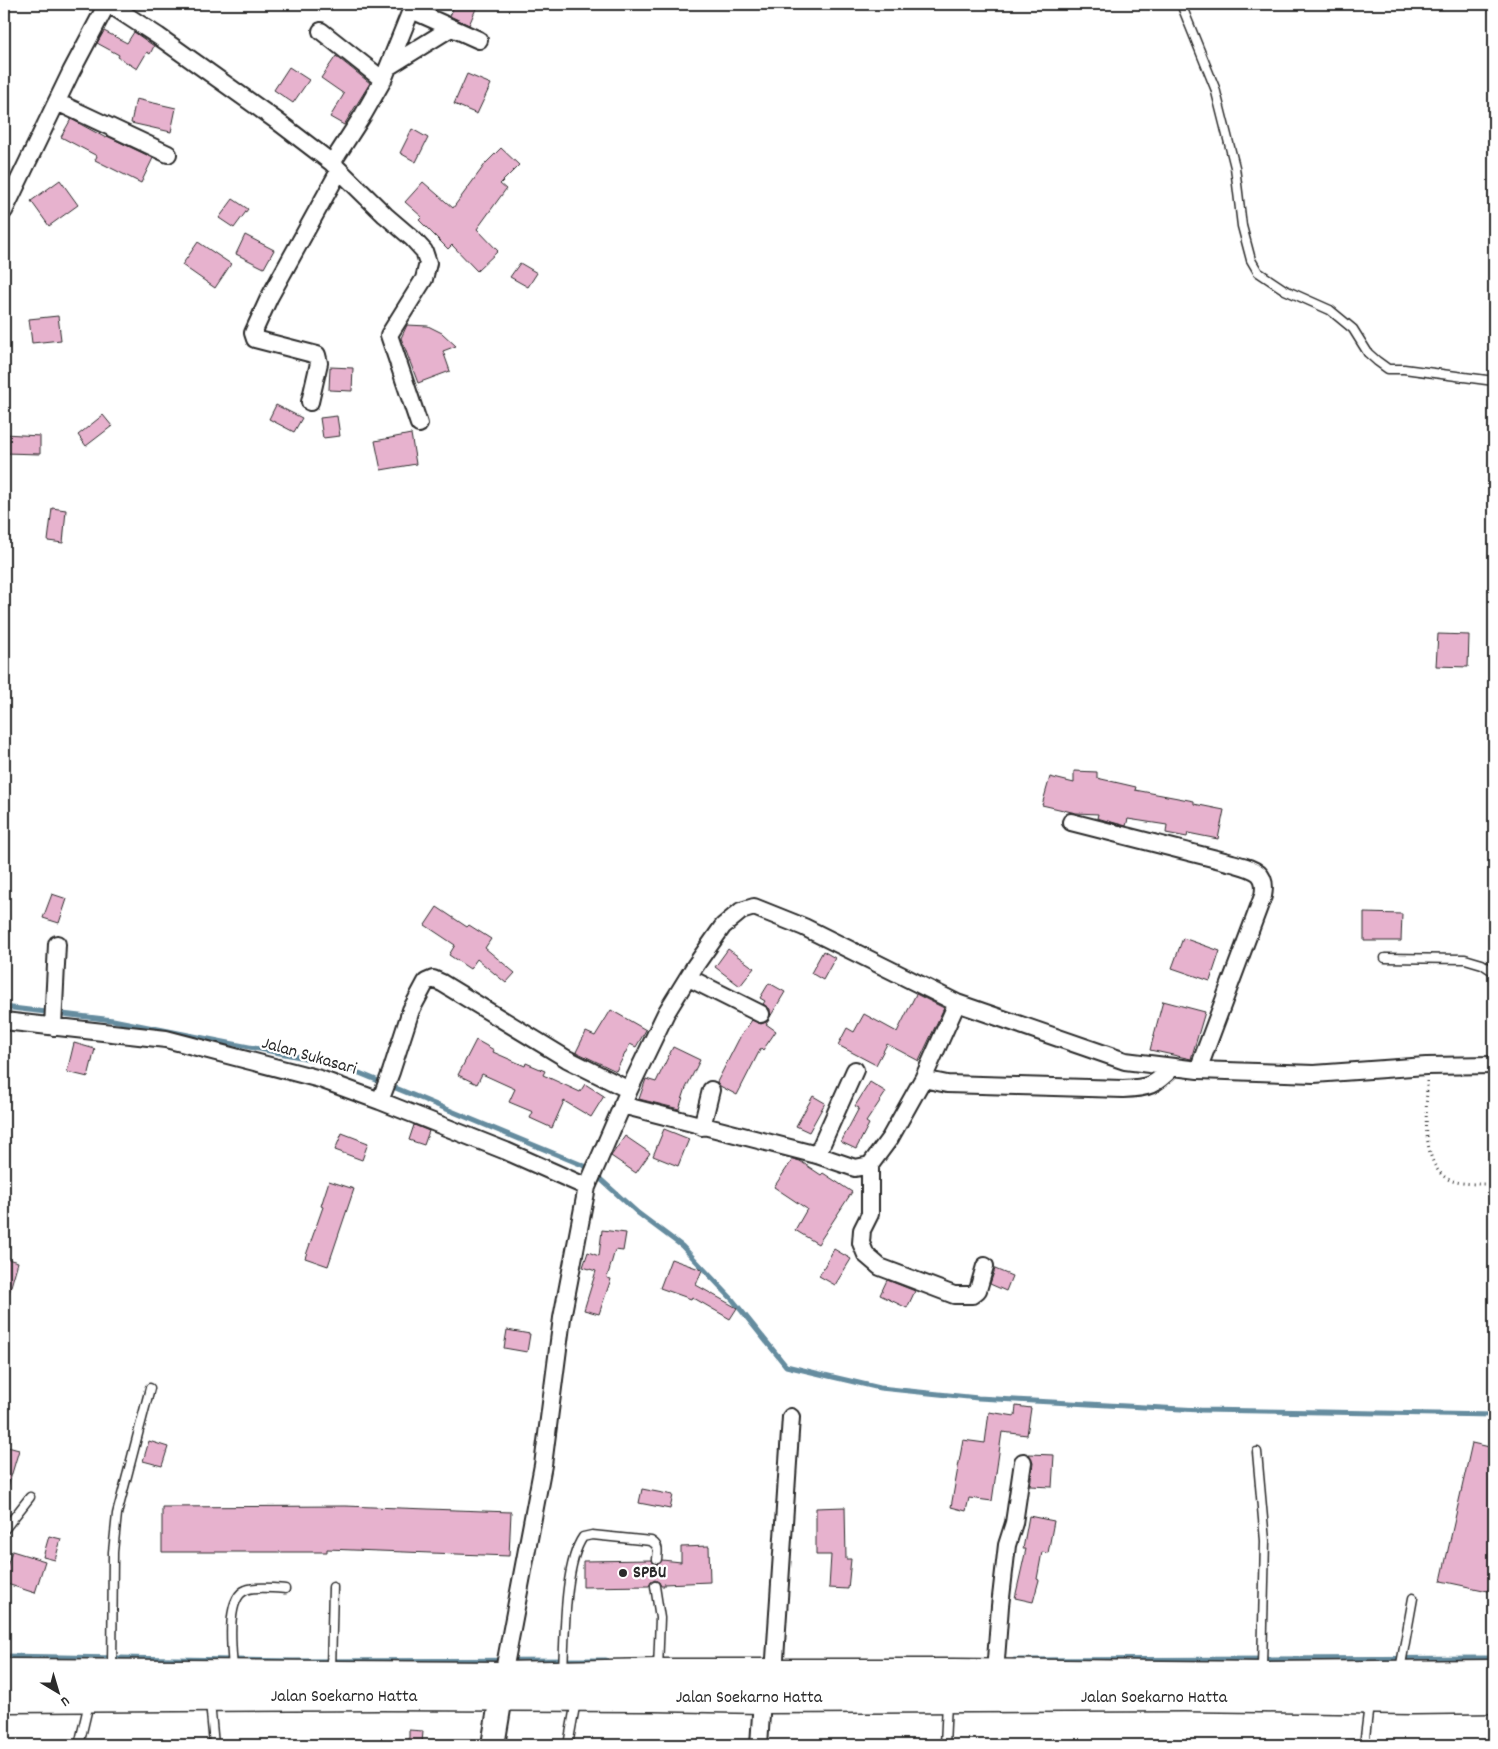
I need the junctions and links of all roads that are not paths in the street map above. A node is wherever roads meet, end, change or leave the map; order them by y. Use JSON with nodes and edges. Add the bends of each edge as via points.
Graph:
{"nodes":[{"id":1,"x":108,"y":4,"type":"edge"},
{"id":2,"x":1181,"y":4,"type":"edge"},
{"id":3,"x":451,"y":28,"type":"junction"},
{"id":4,"x":321,"y":31,"type":"dead end"},
{"id":5,"x":478,"y":40,"type":"dead end"},
{"id":6,"x":385,"y":73,"type":"junction"},
{"id":7,"x":57,"y":102,"type":"junction"},
{"id":8,"x":168,"y":154,"type":"dead end"},
{"id":9,"x":335,"y":167,"type":"junction"},
{"id":10,"x":4,"y":211,"type":"edge"},
{"id":11,"x":1494,"y":381,"type":"edge"},
{"id":12,"x":310,"y":402,"type":"dead end"},
{"id":13,"x":419,"y":424,"type":"dead end"},
{"id":14,"x":1071,"y":822,"type":"dead end"},
{"id":15,"x":57,"y":944,"type":"dead end"},
{"id":16,"x":1385,"y":958,"type":"dead end"},
{"id":17,"x":1494,"y":972,"type":"edge"},
{"id":18,"x":688,"y":978,"type":"junction"},
{"id":19,"x":957,"y":1004,"type":"junction"},
{"id":20,"x":761,"y":1014,"type":"dead end"},
{"id":21,"x":4,"y":1021,"type":"edge"},
{"id":22,"x":53,"y":1024,"type":"junction"},
{"id":23,"x":1494,"y":1065,"type":"edge"},
{"id":24,"x":1173,"y":1067,"type":"junction"},
{"id":25,"x":855,"y":1070,"type":"dead end"},
{"id":26,"x":1198,"y":1070,"type":"junction"},
{"id":27,"x":923,"y":1079,"type":"junction"},
{"id":28,"x":629,"y":1090,"type":"junction"},
{"id":29,"x":711,"y":1090,"type":"dead end"},
{"id":30,"x":382,"y":1097,"type":"junction"},
{"id":31,"x":622,"y":1105,"type":"junction"},
{"id":32,"x":702,"y":1127,"type":"junction"},
{"id":33,"x":817,"y":1155,"type":"junction"},
{"id":34,"x":870,"y":1165,"type":"junction"},
{"id":35,"x":588,"y":1183,"type":"junction"},
{"id":36,"x":985,"y":1266,"type":"dead end"},
{"id":37,"x":150,"y":1388,"type":"dead end"},
{"id":38,"x":791,"y":1417,"type":"dead end"},
{"id":39,"x":1256,"y":1452,"type":"dead end"},
{"id":40,"x":1023,"y":1462,"type":"dead end"},
{"id":41,"x":30,"y":1497,"type":"dead end"},
{"id":42,"x":4,"y":1530,"type":"edge"},
{"id":43,"x":657,"y":1560,"type":"dead end"},
{"id":44,"x":655,"y":1586,"type":"dead end"},
{"id":45,"x":333,"y":1587,"type":"dead end"},
{"id":46,"x":284,"y":1589,"type":"dead end"},
{"id":47,"x":1413,"y":1598,"type":"dead end"},
{"id":48,"x":1401,"y":1664,"type":"junction"},
{"id":49,"x":112,"y":1669,"type":"junction"},
{"id":50,"x":774,"y":1669,"type":"junction"},
{"id":51,"x":995,"y":1669,"type":"junction"},
{"id":52,"x":233,"y":1670,"type":"junction"},
{"id":53,"x":332,"y":1670,"type":"junction"},
{"id":54,"x":1263,"y":1671,"type":"junction"},
{"id":55,"x":4,"y":1673,"type":"edge"},
{"id":56,"x":658,"y":1673,"type":"junction"},
{"id":57,"x":1494,"y":1674,"type":"edge"},
{"id":58,"x":503,"y":1680,"type":"junction"},
{"id":59,"x":570,"y":1685,"type":"junction"},
{"id":60,"x":90,"y":1697,"type":"junction"},
{"id":61,"x":947,"y":1697,"type":"junction"},
{"id":62,"x":4,"y":1698,"type":"edge"},
{"id":63,"x":210,"y":1698,"type":"junction"},
{"id":64,"x":1370,"y":1699,"type":"junction"},
{"id":65,"x":1494,"y":1699,"type":"edge"},
{"id":66,"x":761,"y":1712,"type":"junction"},
{"id":67,"x":79,"y":1745,"type":"edge"},
{"id":68,"x":214,"y":1745,"type":"edge"},
{"id":69,"x":493,"y":1745,"type":"edge"},
{"id":70,"x":568,"y":1745,"type":"edge"},
{"id":71,"x":759,"y":1745,"type":"edge"},
{"id":72,"x":945,"y":1745,"type":"edge"},
{"id":73,"x":1364,"y":1745,"type":"edge"}],
"edges":[{"from":1,"to":7,"type":"street"},
{"from":1,"to":9,"type":"street","via":[[277,121]]},
{"from":2,"to":11,"type":"lane","via":[[1215,88],[1234,166],[1242,226],[1251,260],[1258,272],[1286,290],[1330,310],[1354,330],[1368,353],[1388,369]]},
{"from":3,"to":5,"type":"street"},
{"from":3,"to":6,"type":"street"},
{"from":3,"to":6,"type":"street","via":[[414,11],[410,13]]},
{"from":4,"to":6,"type":"street"},
{"from":6,"to":9,"type":"street"},
{"from":7,"to":8,"type":"street"},
{"from":7,"to":10,"type":"street"},
{"from":9,"to":12,"type":"street","via":[[253,333],[255,339],[317,355],[319,363]]},
{"from":9,"to":13,"type":"street","via":[[413,239],[424,251],[428,263],[424,279],[389,335]]},
{"from":14,"to":26,"type":"street","via":[[1248,867],[1260,874],[1265,884],[1263,896]]},
{"from":15,"to":22,"type":"street"},
{"from":16,"to":17,"type":"lane","via":[[1465,959]]},
{"from":18,"to":19,"type":"street","via":[[724,926],[741,911],[754,908],[804,927]]},
{"from":18,"to":20,"type":"street"},
{"from":18,"to":28,"type":"street","via":[[666,1013]]},
{"from":19,"to":24,"type":"street","via":[[1125,1061]]},
{"from":19,"to":27,"type":"street"},
{"from":21,"to":22,"type":"street","name":"Jalan Sukasari"},
{"from":22,"to":30,"type":"street","name":"Jalan Sukasari","via":[[166,1039]]},
{"from":23,"to":26,"type":"street","via":[[1314,1074]]},
{"from":24,"to":26,"type":"street"},
{"from":24,"to":27,"type":"street","via":[[1157,1083],[1123,1090],[947,1084]]},
{"from":25,"to":33,"type":"street"},
{"from":27,"to":34,"type":"street","via":[[890,1138]]},
{"from":28,"to":30,"type":"street","via":[[567,1058],[433,979],[426,982],[411,1010]]},
{"from":28,"to":31,"type":"street"},
{"from":29,"to":32,"type":"street"},
{"from":30,"to":35,"type":"street","name":"Jalan Sukasari"},
{"from":31,"to":32,"type":"street"},
{"from":31,"to":35,"type":"street"},
{"from":32,"to":33,"type":"street"},
{"from":33,"to":34,"type":"street","via":[[855,1168]]},
{"from":34,"to":36,"type":"street","via":[[870,1214],[862,1230],[861,1243],[872,1262],[893,1273],[954,1295],[966,1296],[978,1290]]},
{"from":35,"to":58,"type":"street","via":[[562,1318],[543,1465]]},
{"from":37,"to":49,"type":"lane","via":[[117,1514],[113,1552]]},
{"from":38,"to":50,"type":"street"},
{"from":39,"to":54,"type":"lane","via":[[1265,1541]]},
{"from":40,"to":51,"type":"street","via":[[1014,1523],[1007,1545]]},
{"from":41,"to":42,"type":"lane"},
{"from":43,"to":59,"type":"lane","via":[[658,1548],[651,1541],[592,1535],[583,1537],[574,1552],[565,1619]]},
{"from":44,"to":56,"type":"lane","via":[[660,1618]]},
{"from":45,"to":53,"type":"lane"},
{"from":46,"to":52,"type":"lane","via":[[247,1589],[238,1595],[233,1604]]},
{"from":47,"to":48,"type":"lane"},
{"from":48,"to":54,"type":"highway","name":"Jalan Soekarno Hatta"},
{"from":48,"to":57,"type":"highway","name":"Jalan Soekarno Hatta"},
{"from":49,"to":52,"type":"highway","name":"Jalan Soekarno Hatta"},
{"from":49,"to":55,"type":"highway","name":"Jalan Soekarno Hatta"},
{"from":50,"to":51,"type":"highway","name":"Jalan Soekarno Hatta"},
{"from":50,"to":56,"type":"highway","name":"Jalan Soekarno Hatta"},
{"from":51,"to":54,"type":"highway","name":"Jalan Soekarno Hatta"},
{"from":52,"to":53,"type":"highway","name":"Jalan Soekarno Hatta"},
{"from":53,"to":58,"type":"highway","name":"Jalan Soekarno Hatta"},
{"from":56,"to":59,"type":"highway","name":"Jalan Soekarno Hatta"},
{"from":58,"to":59,"type":"highway","name":"Jalan Soekarno Hatta"},
{"from":58,"to":63,"type":"highway","name":"Jalan Soekarno Hatta","via":[[380,1696]]},
{"from":58,"to":69,"type":"street"},
{"from":59,"to":66,"type":"highway","name":"Jalan Soekarno Hatta"},
{"from":59,"to":70,"type":"lane"},
{"from":60,"to":62,"type":"highway","name":"Jalan Soekarno Hatta"},
{"from":60,"to":63,"type":"highway","name":"Jalan Soekarno Hatta"},
{"from":60,"to":67,"type":"lane"},
{"from":61,"to":64,"type":"highway","name":"Jalan Soekarno Hatta"},
{"from":61,"to":66,"type":"highway","name":"Jalan Soekarno Hatta"},
{"from":61,"to":72,"type":"lane"},
{"from":63,"to":68,"type":"lane"},
{"from":64,"to":65,"type":"highway","name":"Jalan Soekarno Hatta"},
{"from":64,"to":73,"type":"lane"},
{"from":66,"to":71,"type":"street"}]}
